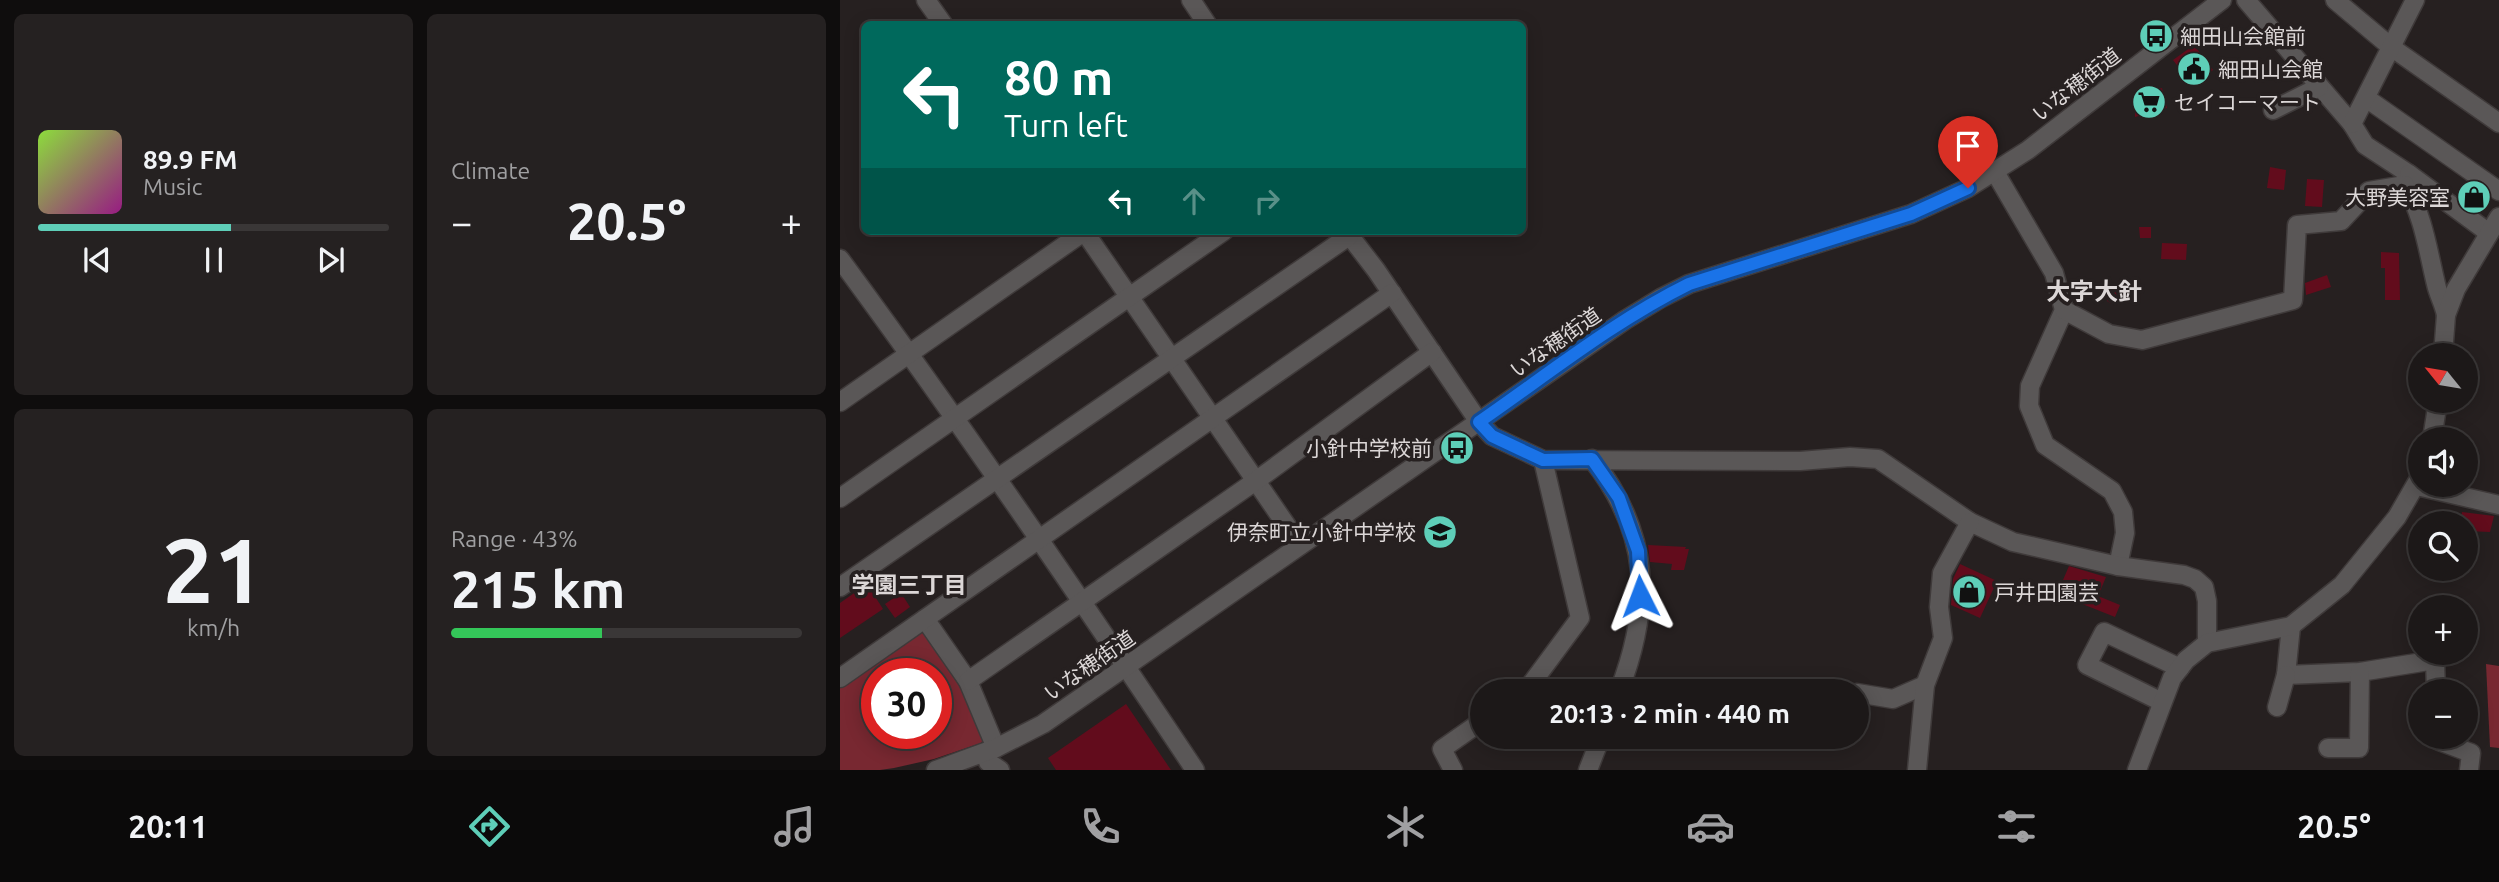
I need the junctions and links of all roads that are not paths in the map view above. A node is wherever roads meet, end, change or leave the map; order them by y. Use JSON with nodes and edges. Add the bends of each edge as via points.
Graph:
{"nodes":[{"id":1,"x":926,"y":0,"type":"edge"},
{"id":2,"x":1191,"y":0,"type":"edge"},
{"id":3,"x":2222,"y":0,"type":"edge"},
{"id":4,"x":2246,"y":0,"type":"edge"},
{"id":5,"x":2336,"y":0,"type":"edge"},
{"id":6,"x":2415,"y":0,"type":"edge"},
{"id":7,"x":941,"y":21,"type":"edge"},
{"id":8,"x":1205,"y":21,"type":"edge"},
{"id":9,"x":2391,"y":47,"type":"junction"},
{"id":10,"x":2319,"y":87,"type":"junction"},
{"id":11,"x":2366,"y":98,"type":"junction"},
{"id":12,"x":2273,"y":110,"type":"dead end"},
{"id":13,"x":2499,"y":123,"type":"edge"},
{"id":14,"x":2352,"y":124,"type":"junction"},
{"id":15,"x":1995,"y":172,"type":"junction"},
{"id":16,"x":2407,"y":179,"type":"junction"},
{"id":17,"x":2499,"y":191,"type":"edge"},
{"id":18,"x":2499,"y":217,"type":"edge"},
{"id":19,"x":2489,"y":233,"type":"junction"},
{"id":20,"x":1078,"y":235,"type":"edge"},
{"id":21,"x":1087,"y":235,"type":"edge"},
{"id":22,"x":1218,"y":235,"type":"edge"},
{"id":23,"x":1345,"y":235,"type":"edge"},
{"id":24,"x":1349,"y":235,"type":"edge"},
{"id":25,"x":840,"y":259,"type":"edge"},
{"id":26,"x":1392,"y":293,"type":"junction"},
{"id":27,"x":1129,"y":297,"type":"junction"},
{"id":28,"x":2064,"y":310,"type":"junction"},
{"id":29,"x":2446,"y":315,"type":"junction"},
{"id":30,"x":2444,"y":343,"type":"edge"},
{"id":31,"x":1432,"y":352,"type":"junction"},
{"id":32,"x":910,"y":355,"type":"junction"},
{"id":33,"x":1170,"y":358,"type":"junction"},
{"id":34,"x":840,"y":402,"type":"edge"},
{"id":35,"x":1212,"y":418,"type":"junction"},
{"id":36,"x":954,"y":420,"type":"junction"},
{"id":37,"x":1479,"y":422,"type":"junction"},
{"id":38,"x":1592,"y":459,"type":"junction"},
{"id":39,"x":1543,"y":460,"type":"junction"},
{"id":40,"x":996,"y":480,"type":"junction"},
{"id":41,"x":1257,"y":480,"type":"junction"},
{"id":42,"x":2409,"y":497,"type":"edge"},
{"id":43,"x":2472,"y":497,"type":"edge"},
{"id":44,"x":840,"y":498,"type":"edge"},
{"id":45,"x":2499,"y":505,"type":"edge"},
{"id":46,"x":1970,"y":522,"type":"junction"},
{"id":47,"x":1040,"y":541,"type":"junction"},
{"id":48,"x":1300,"y":545,"type":"junction"},
{"id":49,"x":2118,"y":566,"type":"junction"},
{"id":50,"x":840,"y":587,"type":"edge"},
{"id":51,"x":1080,"y":601,"type":"junction"},
{"id":52,"x":925,"y":619,"type":"junction"},
{"id":53,"x":2291,"y":626,"type":"junction"},
{"id":54,"x":2207,"y":643,"type":"junction"},
{"id":55,"x":1127,"y":667,"type":"junction"},
{"id":56,"x":2180,"y":668,"type":"junction"},
{"id":57,"x":2360,"y":672,"type":"junction"},
{"id":58,"x":2286,"y":675,"type":"junction"},
{"id":59,"x":840,"y":678,"type":"edge"},
{"id":60,"x":1535,"y":679,"type":"edge"},
{"id":61,"x":1624,"y":679,"type":"edge"},
{"id":62,"x":2436,"y":679,"type":"edge"},
{"id":63,"x":968,"y":681,"type":"junction"},
{"id":64,"x":1925,"y":685,"type":"junction"},
{"id":65,"x":1869,"y":695,"type":"edge"},
{"id":66,"x":2162,"y":702,"type":"junction"},
{"id":67,"x":2277,"y":707,"type":"dead end"},
{"id":68,"x":1470,"y":729,"type":"edge"},
{"id":69,"x":2328,"y":748,"type":"dead end"},
{"id":70,"x":1596,"y":749,"type":"edge"},
{"id":71,"x":2460,"y":749,"type":"edge"},
{"id":72,"x":995,"y":760,"type":"edge"},
{"id":73,"x":936,"y":770,"type":"edge"},
{"id":74,"x":1195,"y":770,"type":"edge"},
{"id":75,"x":1453,"y":770,"type":"edge"},
{"id":76,"x":1588,"y":770,"type":"edge"},
{"id":77,"x":1917,"y":770,"type":"edge"},
{"id":78,"x":2137,"y":770,"type":"edge"},
{"id":79,"x":2469,"y":770,"type":"edge"}],
"edges":[{"from":1,"to":7,"type":"street"},
{"from":2,"to":8,"type":"street"},
{"from":3,"to":15,"type":"street","name":"いな穂街道"},
{"from":4,"to":10,"type":"street"},
{"from":5,"to":9,"type":"street"},
{"from":6,"to":9,"type":"street"},
{"from":9,"to":11,"type":"street"},
{"from":9,"to":13,"type":"street"},
{"from":10,"to":12,"type":"street"},
{"from":10,"to":14,"type":"street"},
{"from":11,"to":14,"type":"street"},
{"from":11,"to":17,"type":"street"},
{"from":14,"to":16,"type":"street","via":[[2365,145]]},
{"from":15,"to":28,"type":"street","via":[[2054,273]]},
{"from":15,"to":37,"type":"street","name":"いな穂街道","via":[[1911,214],[1689,284],[1625,320]]},
{"from":16,"to":19,"type":"street"},
{"from":16,"to":28,"type":"street","via":[[2369,191],[2341,221],[2297,225],[2292,300],[2143,340],[2109,334]]},
{"from":16,"to":29,"type":"street"},
{"from":18,"to":19,"type":"street"},
{"from":19,"to":29,"type":"street"},
{"from":20,"to":32,"type":"street"},
{"from":21,"to":27,"type":"street"},
{"from":22,"to":27,"type":"street"},
{"from":23,"to":33,"type":"street"},
{"from":24,"to":26,"type":"street"},
{"from":25,"to":32,"type":"street"},
{"from":26,"to":31,"type":"street"},
{"from":26,"to":35,"type":"street"},
{"from":27,"to":33,"type":"street"},
{"from":27,"to":36,"type":"street"},
{"from":28,"to":49,"type":"street","via":[[2030,386],[2029,406],[2045,445],[2112,491],[2123,512],[2125,533]]},
{"from":29,"to":30,"type":"street"},
{"from":31,"to":37,"type":"street"},
{"from":31,"to":41,"type":"street"},
{"from":32,"to":34,"type":"street"},
{"from":32,"to":36,"type":"street"},
{"from":33,"to":35,"type":"street"},
{"from":33,"to":40,"type":"street"},
{"from":35,"to":41,"type":"street"},
{"from":35,"to":47,"type":"street"},
{"from":36,"to":40,"type":"street"},
{"from":36,"to":44,"type":"street"},
{"from":37,"to":39,"type":"street","via":[[1492,436]]},
{"from":37,"to":48,"type":"street","name":"いな穂街道"},
{"from":38,"to":39,"type":"street"},
{"from":38,"to":46,"type":"street","via":[[1878,459]]},
{"from":38,"to":61,"type":"street","via":[[1619,498],[1638,551],[1641,612]]},
{"from":39,"to":60,"type":"street","via":[[1580,618]]},
{"from":40,"to":47,"type":"street"},
{"from":40,"to":50,"type":"street"},
{"from":41,"to":48,"type":"street"},
{"from":41,"to":51,"type":"street"},
{"from":42,"to":53,"type":"street","via":[[2342,584]]},
{"from":43,"to":45,"type":"street"},
{"from":46,"to":49,"type":"street","via":[[2013,542]]},
{"from":46,"to":64,"type":"street","via":[[1942,573],[1942,638]]},
{"from":47,"to":51,"type":"street"},
{"from":47,"to":52,"type":"street"},
{"from":48,"to":55,"type":"street","name":"いな穂街道"},
{"from":49,"to":54,"type":"street","via":[[2195,579],[2204,587],[2207,601]]},
{"from":51,"to":55,"type":"street"},
{"from":51,"to":63,"type":"street"},
{"from":52,"to":59,"type":"street"},
{"from":52,"to":63,"type":"street"},
{"from":53,"to":54,"type":"street"},
{"from":53,"to":58,"type":"street"},
{"from":54,"to":56,"type":"street"},
{"from":55,"to":72,"type":"street","name":"いな穂街道"},
{"from":55,"to":74,"type":"street"},
{"from":56,"to":66,"type":"street"},
{"from":56,"to":66,"type":"street","via":[[2104,632],[2087,665]]},
{"from":57,"to":58,"type":"street"},
{"from":57,"to":62,"type":"street","via":[[2435,660]]},
{"from":57,"to":69,"type":"street","via":[[2359,748]]},
{"from":58,"to":67,"type":"street"},
{"from":63,"to":72,"type":"street"},
{"from":64,"to":65,"type":"street","via":[[1893,698]]},
{"from":64,"to":77,"type":"street"},
{"from":66,"to":78,"type":"street"},
{"from":68,"to":75,"type":"street","via":[[1442,749]]},
{"from":70,"to":76,"type":"street"},
{"from":71,"to":79,"type":"street","via":[[2470,753]]},
{"from":72,"to":73,"type":"street","name":"いな穂街道"}]}
